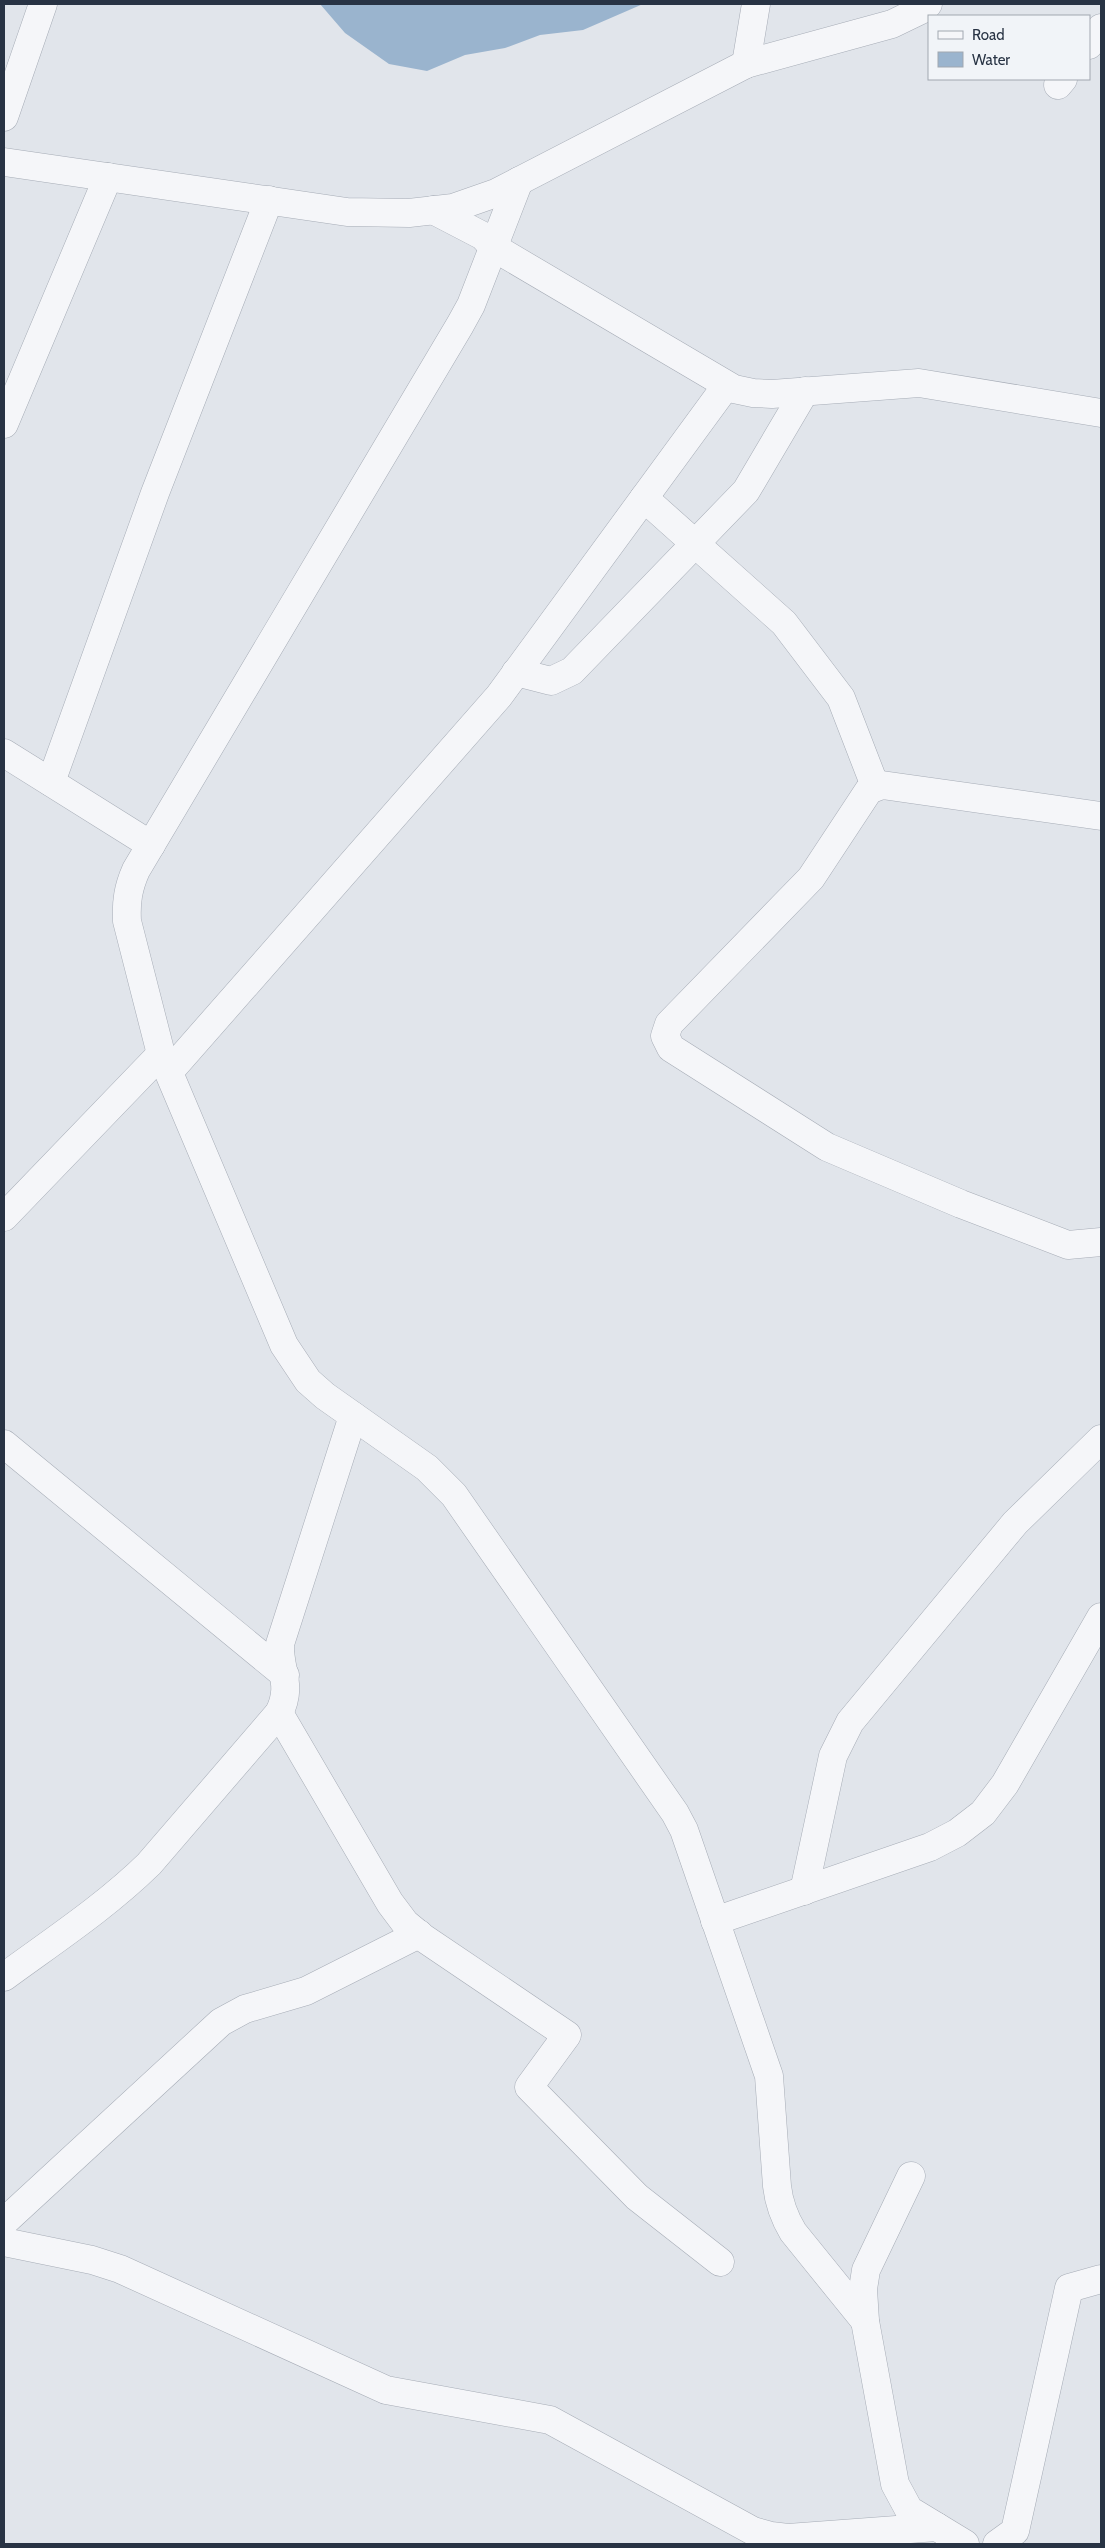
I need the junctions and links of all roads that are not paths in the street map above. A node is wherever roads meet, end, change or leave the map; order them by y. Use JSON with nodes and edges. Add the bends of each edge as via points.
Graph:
{"nodes":[{"id":1,"x":43,"y":4,"type":"edge"},
{"id":2,"x":756,"y":4,"type":"edge"},
{"id":3,"x":928,"y":4,"type":"edge"},
{"id":4,"x":1101,"y":28,"type":"edge"},
{"id":5,"x":1090,"y":44,"type":"edge"},
{"id":6,"x":746,"y":64,"type":"junction"},
{"id":7,"x":4,"y":117,"type":"edge"},
{"id":8,"x":4,"y":162,"type":"edge"},
{"id":9,"x":108,"y":177,"type":"junction"},
{"id":10,"x":519,"y":181,"type":"junction"},
{"id":11,"x":268,"y":200,"type":"junction"},
{"id":12,"x":433,"y":210,"type":"junction"},
{"id":13,"x":493,"y":247,"type":"junction"},
{"id":14,"x":726,"y":386,"type":"junction"},
{"id":15,"x":805,"y":391,"type":"junction"},
{"id":16,"x":1101,"y":413,"type":"edge"},
{"id":17,"x":4,"y":424,"type":"edge"},
{"id":18,"x":644,"y":498,"type":"junction"},
{"id":19,"x":696,"y":543,"type":"junction"},
{"id":20,"x":516,"y":672,"type":"junction"},
{"id":21,"x":4,"y":753,"type":"edge"},
{"id":22,"x":51,"y":782,"type":"junction"},
{"id":23,"x":875,"y":786,"type":"junction"},
{"id":24,"x":1101,"y":816,"type":"edge"},
{"id":25,"x":151,"y":845,"type":"junction"},
{"id":26,"x":165,"y":1063,"type":"junction"},
{"id":27,"x":4,"y":1217,"type":"edge"},
{"id":28,"x":1101,"y":1242,"type":"edge"},
{"id":29,"x":353,"y":1416,"type":"junction"},
{"id":30,"x":1101,"y":1439,"type":"edge"},
{"id":31,"x":4,"y":1444,"type":"edge"},
{"id":32,"x":1101,"y":1617,"type":"edge"},
{"id":33,"x":284,"y":1675,"type":"junction"},
{"id":34,"x":279,"y":1713,"type":"junction"},
{"id":35,"x":804,"y":1891,"type":"junction"},
{"id":36,"x":715,"y":1921,"type":"junction"},
{"id":37,"x":419,"y":1934,"type":"junction"},
{"id":38,"x":4,"y":1977,"type":"edge"},
{"id":39,"x":911,"y":2176,"type":"dead end"},
{"id":40,"x":4,"y":2222,"type":"edge"},
{"id":41,"x":4,"y":2242,"type":"edge"},
{"id":42,"x":720,"y":2262,"type":"dead end"},
{"id":43,"x":1101,"y":2279,"type":"edge"},
{"id":44,"x":865,"y":2321,"type":"junction"},
{"id":45,"x":937,"y":2527,"type":"junction"},
{"id":46,"x":769,"y":2540,"type":"edge"},
{"id":47,"x":965,"y":2544,"type":"edge"},
{"id":48,"x":997,"y":2544,"type":"edge"}],
"edges":[{"from":1,"to":7,"type":"street"},
{"from":2,"to":6,"type":"street"},
{"from":3,"to":6,"type":"street","via":[[892,24]]},
{"from":4,"to":5,"type":"street"},
{"from":6,"to":10,"type":"street"},
{"from":8,"to":9,"type":"street"},
{"from":9,"to":11,"type":"street"},
{"from":9,"to":17,"type":"street"},
{"from":10,"to":12,"type":"street","via":[[453,208]]},
{"from":10,"to":13,"type":"street"},
{"from":11,"to":12,"type":"street","via":[[347,212]]},
{"from":11,"to":22,"type":"street","via":[[155,492]]},
{"from":12,"to":13,"type":"street","via":[[483,236]]},
{"from":13,"to":14,"type":"street"},
{"from":13,"to":25,"type":"street","via":[[460,325]]},
{"from":14,"to":15,"type":"street","via":[[753,393]]},
{"from":14,"to":18,"type":"street"},
{"from":15,"to":16,"type":"street","via":[[919,383]]},
{"from":15,"to":19,"type":"street","via":[[754,481]]},
{"from":18,"to":19,"type":"street"},
{"from":18,"to":20,"type":"street"},
{"from":19,"to":20,"type":"street","via":[[572,671],[551,681]]},
{"from":19,"to":23,"type":"street","via":[[784,623],[841,698]]},
{"from":20,"to":26,"type":"street","via":[[499,696]]},
{"from":21,"to":22,"type":"street"},
{"from":22,"to":25,"type":"street"},
{"from":23,"to":24,"type":"street"},
{"from":23,"to":28,"type":"street","via":[[869,790],[811,878],[669,1024],[665,1036],[670,1048],[827,1147],[1068,1245]]},
{"from":25,"to":26,"type":"street","via":[[129,885],[127,921]]},
{"from":26,"to":27,"type":"street"},
{"from":26,"to":29,"type":"street","via":[[284,1345],[308,1382]]},
{"from":29,"to":33,"type":"street","via":[[280,1644]]},
{"from":29,"to":36,"type":"street","via":[[427,1468],[454,1495],[675,1813],[684,1830]]},
{"from":30,"to":35,"type":"street","via":[[1015,1523],[850,1722],[833,1756]]},
{"from":31,"to":33,"type":"street"},
{"from":32,"to":35,"type":"street","via":[[1005,1784],[983,1814],[930,1847]]},
{"from":33,"to":34,"type":"street","via":[[287,1684],[285,1700]]},
{"from":34,"to":37,"type":"street","via":[[390,1903],[405,1923]]},
{"from":34,"to":38,"type":"street","via":[[139,1875]]},
{"from":35,"to":36,"type":"street"},
{"from":36,"to":44,"type":"street","via":[[769,2076],[777,2186],[784,2217]]},
{"from":37,"to":40,"type":"street","via":[[306,1991],[245,2009],[221,2022]]},
{"from":37,"to":42,"type":"street","via":[[567,2035],[529,2086],[637,2197]]},
{"from":39,"to":44,"type":"street","via":[[866,2270],[863,2289]]},
{"from":41,"to":46,"type":"street","via":[[120,2269],[386,2390],[550,2420]]},
{"from":43,"to":48,"type":"street","via":[[1069,2288],[1015,2531]]},
{"from":44,"to":45,"type":"street","via":[[895,2484],[909,2510]]},
{"from":45,"to":46,"type":"street"},
{"from":45,"to":47,"type":"street"}]}
